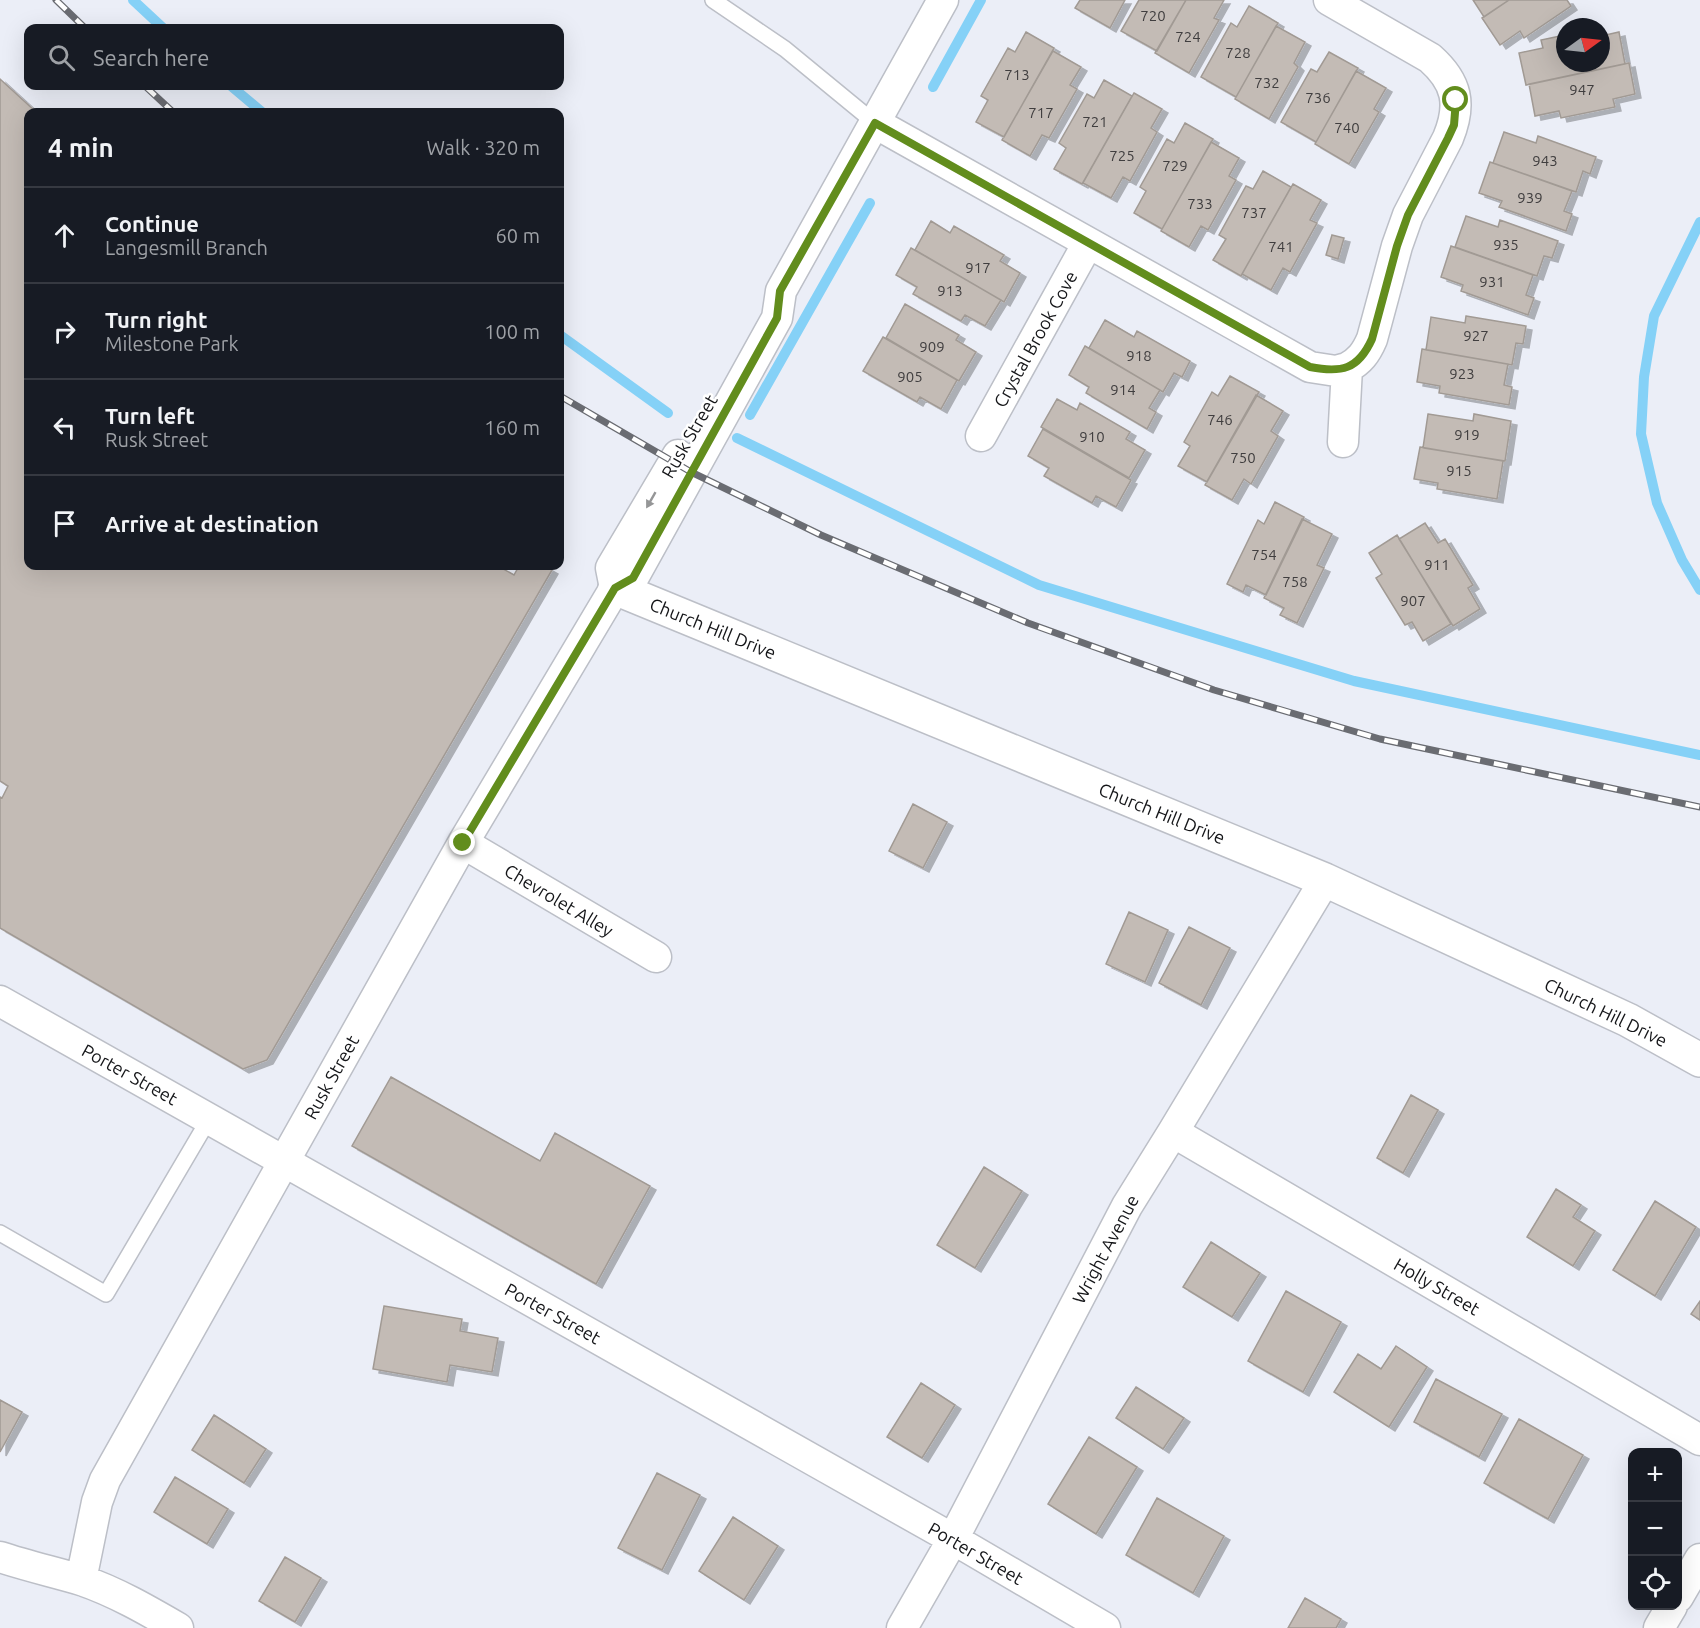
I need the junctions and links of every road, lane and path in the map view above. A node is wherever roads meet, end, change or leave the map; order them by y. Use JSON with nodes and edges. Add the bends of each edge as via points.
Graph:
{"nodes":[{"id":1,"x":713,"y":0,"type":"edge"},
{"id":2,"x":943,"y":0,"type":"edge"},
{"id":3,"x":1329,"y":0,"type":"edge"},
{"id":4,"x":875,"y":123,"type":"junction"},
{"id":5,"x":1088,"y":243,"type":"junction"},
{"id":6,"x":1347,"y":368,"type":"junction"},
{"id":7,"x":981,"y":436,"type":"dead end"},
{"id":8,"x":1343,"y":442,"type":"dead end"},
{"id":9,"x":615,"y":588,"type":"junction"},
{"id":10,"x":463,"y":843,"type":"junction"},
{"id":11,"x":1325,"y":880,"type":"junction"},
{"id":12,"x":656,"y":957,"type":"dead end"},
{"id":13,"x":0,"y":1001,"type":"edge"},
{"id":14,"x":1700,"y":1060,"type":"edge"},
{"id":15,"x":209,"y":1119,"type":"junction"},
{"id":16,"x":1173,"y":1132,"type":"junction"},
{"id":17,"x":284,"y":1161,"type":"junction"},
{"id":18,"x":0,"y":1233,"type":"edge"},
{"id":19,"x":1700,"y":1440,"type":"edge"},
{"id":20,"x":953,"y":1539,"type":"junction"},
{"id":21,"x":0,"y":1557,"type":"edge"},
{"id":22,"x":1700,"y":1559,"type":"edge"},
{"id":23,"x":81,"y":1580,"type":"junction"},
{"id":24,"x":1682,"y":1589,"type":"edge"},
{"id":25,"x":1669,"y":1610,"type":"edge"},
{"id":26,"x":178,"y":1628,"type":"edge"},
{"id":27,"x":902,"y":1628,"type":"edge"},
{"id":28,"x":1105,"y":1628,"type":"edge"},
{"id":29,"x":1659,"y":1628,"type":"edge"}],
"edges":[{"from":1,"to":4,"type":"lane","via":[[785,49]]},
{"from":2,"to":4,"type":"street","name":"Rusk Street"},
{"from":3,"to":6,"type":"street","via":[[1430,58],[1442,68],[1456,100],[1454,125],[1408,215],[1397,246],[1372,339],[1358,362]]},
{"from":4,"to":5,"type":"street"},
{"from":4,"to":9,"type":"street","name":"Rusk Street","via":[[780,291],[766,303],[611,568]]},
{"from":5,"to":6,"type":"street","via":[[1310,367]]},
{"from":5,"to":7,"type":"street","name":"Crystal Brook Cove"},
{"from":6,"to":8,"type":"street"},
{"from":9,"to":10,"type":"street","name":"Rusk Street"},
{"from":9,"to":11,"type":"street","name":"Church Hill Drive"},
{"from":10,"to":12,"type":"street","name":"Chevrolet Alley"},
{"from":10,"to":17,"type":"street","name":"Rusk Street"},
{"from":11,"to":14,"type":"street","name":"Church Hill Drive","via":[[1628,1020]]},
{"from":11,"to":16,"type":"street","name":"Wright Avenue"},
{"from":13,"to":15,"type":"street","name":"Porter Street"},
{"from":15,"to":17,"type":"street","name":"Porter Street"},
{"from":15,"to":18,"type":"lane","via":[[106,1294]]},
{"from":16,"to":19,"type":"street","name":"Holly Street"},
{"from":16,"to":20,"type":"street","name":"Wright Avenue","via":[[1127,1206]]},
{"from":17,"to":20,"type":"street","name":"Porter Street"},
{"from":17,"to":23,"type":"street","name":"Rusk Street","via":[[105,1480]]},
{"from":20,"to":27,"type":"street","name":"Wright Avenue"},
{"from":20,"to":28,"type":"street","name":"Porter Street"},
{"from":21,"to":23,"type":"street"},
{"from":22,"to":24,"type":"street"},
{"from":23,"to":26,"type":"street"},
{"from":25,"to":29,"type":"street"}]}
